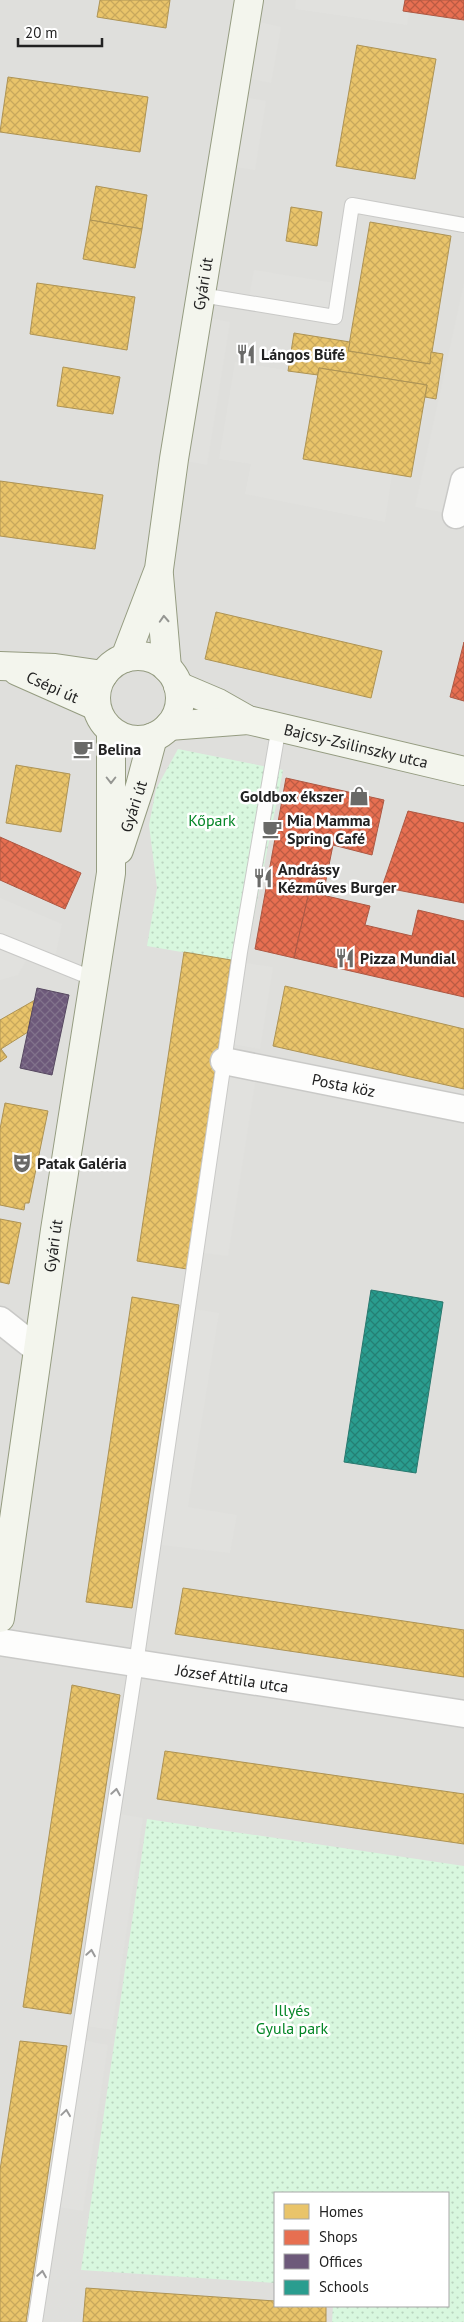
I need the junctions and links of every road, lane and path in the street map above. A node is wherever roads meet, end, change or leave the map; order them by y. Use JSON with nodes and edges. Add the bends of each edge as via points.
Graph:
{"nodes":[{"id":1,"x":249,"y":0,"type":"edge"},
{"id":2,"x":464,"y":225,"type":"edge"},
{"id":3,"x":201,"y":295,"type":"junction"},
{"id":4,"x":464,"y":481,"type":"edge"},
{"id":5,"x":456,"y":515,"type":"dead end"},
{"id":6,"x":158,"y":569,"type":"junction"},
{"id":7,"x":125,"y":658,"type":"junction"},
{"id":8,"x":5,"y":667,"type":"edge"},
{"id":9,"x":103,"y":674,"type":"junction"},
{"id":10,"x":172,"y":677,"type":"junction"},
{"id":11,"x":96,"y":706,"type":"junction"},
{"id":12,"x":248,"y":720,"type":"junction"},
{"id":13,"x":279,"y":726,"type":"junction"},
{"id":14,"x":111,"y":731,"type":"junction"},
{"id":15,"x":161,"y":731,"type":"junction"},
{"id":16,"x":464,"y":771,"type":"edge"},
{"id":17,"x":111,"y":873,"type":"junction"},
{"id":18,"x":0,"y":941,"type":"edge"},
{"id":19,"x":94,"y":979,"type":"junction"},
{"id":20,"x":224,"y":1061,"type":"junction"},
{"id":21,"x":464,"y":1109,"type":"edge"},
{"id":22,"x":0,"y":1320,"type":"edge"},
{"id":23,"x":38,"y":1350,"type":"junction"},
{"id":24,"x":6,"y":1535,"type":"edge"},
{"id":25,"x":0,"y":1618,"type":"edge"},
{"id":26,"x":0,"y":1642,"type":"edge"},
{"id":27,"x":136,"y":1664,"type":"junction"},
{"id":28,"x":464,"y":1714,"type":"edge"},
{"id":29,"x":35,"y":2322,"type":"edge"}],
"edges":[{"from":1,"to":3,"type":"street","name":"Gyári út"},
{"from":2,"to":3,"type":"lane","via":[[352,205],[335,317]]},
{"from":3,"to":6,"type":"street","name":"Gyári út"},
{"from":4,"to":5,"type":"street"},
{"from":6,"to":7,"type":"street","name":"Gyári út"},
{"from":10,"to":6,"type":"street","name":"Gyári út","one_way":true},
{"from":7,"to":9,"type":"street","via":[[112,664]]},
{"from":7,"to":10,"type":"street","via":[[147,657],[158,661]]},
{"from":8,"to":9,"type":"street","name":"Csépi út","via":[[55,668]]},
{"from":8,"to":11,"type":"street","name":"Csépi út"},
{"from":9,"to":11,"type":"street","via":[[96,689]]},
{"from":10,"to":12,"type":"street","name":"Bajcsy-Zsilinszky utca"},
{"from":10,"to":15,"type":"street","via":[[180,700],[176,714]]},
{"from":11,"to":14,"type":"street","via":[[101,720]]},
{"from":12,"to":13,"type":"street","name":"Bajcsy-Zsilinszky utca"},
{"from":12,"to":15,"type":"street","name":"Bajcsy-Zsilinszky utca"},
{"from":13,"to":16,"type":"street","name":"Bajcsy-Zsilinszky utca"},
{"from":13,"to":20,"type":"lane"},
{"from":14,"to":15,"type":"street","via":[[131,740],[143,740]]},
{"from":14,"to":17,"type":"street","name":"Gyári út","one_way":true},
{"from":15,"to":17,"type":"street","name":"Gyári út"},
{"from":17,"to":19,"type":"street","name":"Gyári út"},
{"from":18,"to":19,"type":"lane"},
{"from":19,"to":23,"type":"street","name":"Gyári út"},
{"from":20,"to":21,"type":"street","name":"Posta köz"},
{"from":20,"to":27,"type":"lane"},
{"from":22,"to":23,"type":"street"},
{"from":23,"to":24,"type":"street","name":"Gyári út"},
{"from":24,"to":25,"type":"street","name":"Gyári út"},
{"from":26,"to":27,"type":"street","name":"József Attila utca"},
{"from":27,"to":28,"type":"street","name":"József Attila utca"},
{"from":29,"to":27,"type":"lane","one_way":true}]}
